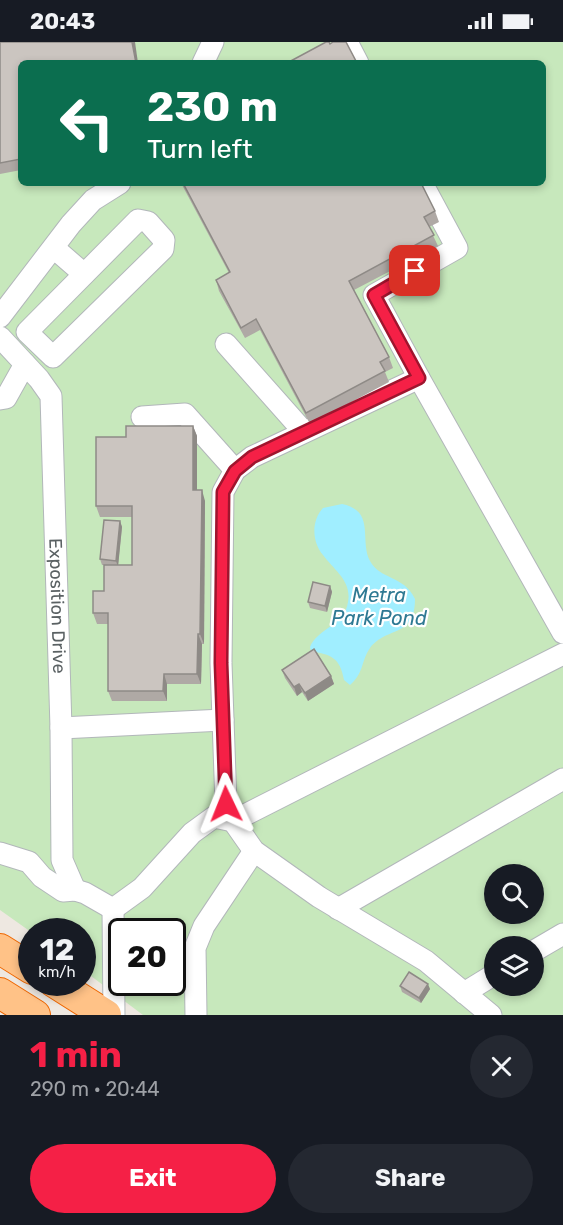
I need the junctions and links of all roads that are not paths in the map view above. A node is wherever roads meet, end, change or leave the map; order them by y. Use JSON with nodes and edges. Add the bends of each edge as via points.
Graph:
{"nodes":[{"id":1,"x":213,"y":42,"type":"edge"},
{"id":2,"x":346,"y":42,"type":"edge"},
{"id":3,"x":204,"y":60,"type":"edge"},
{"id":4,"x":356,"y":60,"type":"edge"},
{"id":5,"x":115,"y":186,"type":"edge"},
{"id":6,"x":424,"y":186,"type":"edge"},
{"id":7,"x":54,"y":248,"type":"junction"},
{"id":8,"x":84,"y":274,"type":"junction"},
{"id":9,"x":0,"y":317,"type":"edge"},
{"id":10,"x":0,"y":338,"type":"edge"},
{"id":11,"x":226,"y":344,"type":"dead end"},
{"id":12,"x":25,"y":364,"type":"junction"},
{"id":13,"x":419,"y":378,"type":"junction"},
{"id":14,"x":0,"y":399,"type":"edge"},
{"id":15,"x":142,"y":417,"type":"dead end"},
{"id":16,"x":304,"y":432,"type":"junction"},
{"id":17,"x":235,"y":471,"type":"junction"},
{"id":18,"x":557,"y":609,"type":"edge"},
{"id":19,"x":563,"y":633,"type":"edge"},
{"id":20,"x":563,"y":654,"type":"edge"},
{"id":21,"x":223,"y":720,"type":"junction"},
{"id":22,"x":61,"y":728,"type":"junction"},
{"id":23,"x":563,"y":779,"type":"edge"},
{"id":24,"x":233,"y":821,"type":"junction"},
{"id":25,"x":254,"y":851,"type":"junction"},
{"id":26,"x":8,"y":855,"type":"edge"},
{"id":27,"x":75,"y":890,"type":"junction"},
{"id":28,"x":113,"y":909,"type":"junction"},
{"id":29,"x":339,"y":909,"type":"junction"},
{"id":30,"x":563,"y":934,"type":"edge"},
{"id":31,"x":544,"y":945,"type":"edge"},
{"id":32,"x":0,"y":949,"type":"edge"},
{"id":33,"x":18,"y":960,"type":"edge"},
{"id":34,"x":484,"y":991,"type":"edge"},
{"id":35,"x":0,"y":993,"type":"edge"},
{"id":36,"x":76,"y":996,"type":"edge"},
{"id":37,"x":474,"y":1007,"type":"edge"},
{"id":38,"x":35,"y":1015,"type":"edge"},
{"id":39,"x":106,"y":1015,"type":"edge"},
{"id":40,"x":114,"y":1015,"type":"edge"},
{"id":41,"x":196,"y":1015,"type":"edge"}],
"edges":[{"from":1,"to":3,"type":"street"},
{"from":2,"to":4,"type":"street"},
{"from":5,"to":7,"type":"street","via":[[93,200]]},
{"from":6,"to":13,"type":"street","via":[[457,248],[374,295]]},
{"from":7,"to":8,"type":"street"},
{"from":7,"to":9,"type":"street"},
{"from":8,"to":8,"type":"street","via":[[27,332],[53,357],[163,249],[164,240],[148,222],[138,220]]},
{"from":10,"to":12,"type":"street","name":"Exposition Drive"},
{"from":11,"to":16,"type":"street"},
{"from":12,"to":14,"type":"street","via":[[6,398]]},
{"from":12,"to":22,"type":"street","name":"Exposition Drive","via":[[51,396]]},
{"from":13,"to":16,"type":"street"},
{"from":13,"to":18,"type":"street"},
{"from":15,"to":17,"type":"street","via":[[185,414]]},
{"from":16,"to":17,"type":"street","via":[[252,457]]},
{"from":17,"to":21,"type":"street","via":[[223,492]]},
{"from":18,"to":19,"type":"street"},
{"from":20,"to":24,"type":"street"},
{"from":21,"to":22,"type":"street"},
{"from":21,"to":24,"type":"street","via":[[226,804]]},
{"from":22,"to":27,"type":"street","name":"Exposition Drive","via":[[62,860]]},
{"from":23,"to":29,"type":"street"},
{"from":24,"to":25,"type":"street"},
{"from":24,"to":28,"type":"street","via":[[214,817],[192,833],[141,888]]},
{"from":25,"to":29,"type":"street"},
{"from":25,"to":41,"type":"street","via":[[204,926],[195,948]]},
{"from":26,"to":27,"type":"street","via":[[29,862],[63,891]]},
{"from":27,"to":28,"type":"street"},
{"from":28,"to":40,"type":"street"},
{"from":29,"to":37,"type":"street","via":[[426,961]]},
{"from":30,"to":31,"type":"street"},
{"from":32,"to":33,"type":"highway"},
{"from":34,"to":37,"type":"street"},
{"from":35,"to":38,"type":"highway"},
{"from":36,"to":39,"type":"highway"}]}
